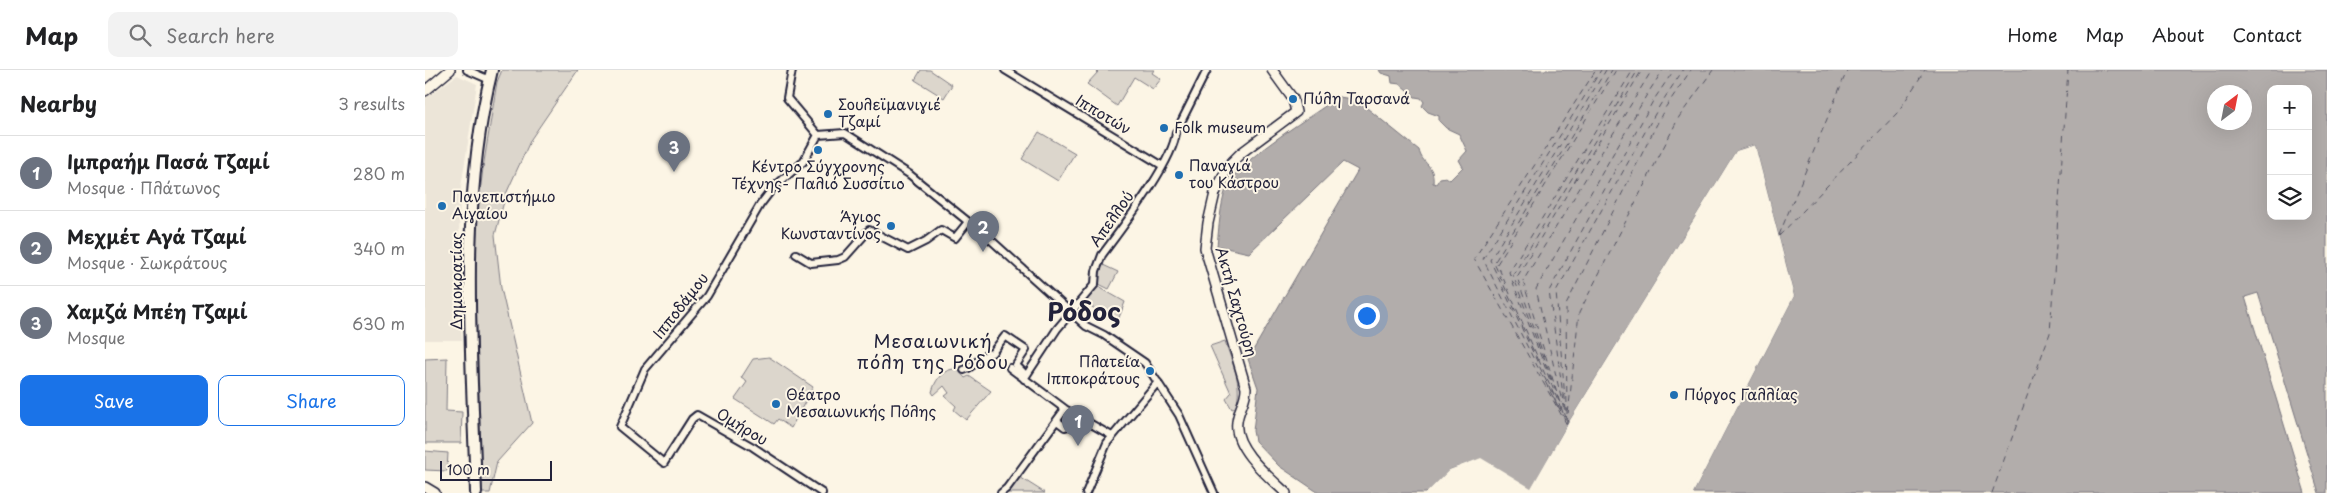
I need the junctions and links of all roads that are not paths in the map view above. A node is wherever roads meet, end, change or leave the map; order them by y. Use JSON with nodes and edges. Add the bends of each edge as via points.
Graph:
{"nodes":[{"id":1,"x":450,"y":70,"type":"edge"},
{"id":2,"x":467,"y":70,"type":"edge"},
{"id":3,"x":792,"y":70,"type":"edge"},
{"id":4,"x":1005,"y":70,"type":"edge"},
{"id":5,"x":1207,"y":70,"type":"edge"},
{"id":6,"x":1272,"y":70,"type":"edge"},
{"id":7,"x":491,"y":75,"type":"edge"},
{"id":8,"x":425,"y":91,"type":"edge"},
{"id":9,"x":1180,"y":124,"type":"dead end"},
{"id":10,"x":1176,"y":132,"type":"dead end"},
{"id":11,"x":818,"y":134,"type":"junction"},
{"id":12,"x":1163,"y":166,"type":"junction"},
{"id":13,"x":967,"y":222,"type":"junction"},
{"id":14,"x":796,"y":254,"type":"dead end"},
{"id":15,"x":1072,"y":312,"type":"junction"},
{"id":16,"x":1010,"y":368,"type":"dead end"},
{"id":17,"x":964,"y":370,"type":"dead end"},
{"id":18,"x":1025,"y":377,"type":"junction"},
{"id":19,"x":1158,"y":382,"type":"junction"},
{"id":20,"x":1065,"y":410,"type":"junction"},
{"id":21,"x":1057,"y":422,"type":"junction"},
{"id":22,"x":1084,"y":422,"type":"junction"},
{"id":23,"x":1112,"y":436,"type":"junction"},
{"id":24,"x":664,"y":463,"type":"joint"},
{"id":25,"x":425,"y":487,"type":"edge"},
{"id":26,"x":435,"y":493,"type":"edge"},
{"id":27,"x":476,"y":493,"type":"edge"},
{"id":28,"x":822,"y":493,"type":"edge"},
{"id":29,"x":1001,"y":493,"type":"edge"},
{"id":30,"x":1086,"y":493,"type":"edge"},
{"id":31,"x":1214,"y":493,"type":"edge"},
{"id":32,"x":1286,"y":493,"type":"edge"}],
"edges":[{"from":1,"to":8,"type":"main road"},
{"from":2,"to":7,"type":"street"},
{"from":3,"to":11,"type":"street","via":[[787,98]]},
{"from":4,"to":12,"type":"street","name":"Ιπποτών"},
{"from":5,"to":9,"type":"street"},
{"from":6,"to":32,"type":"main road","name":"Ακτή Σαχτούρη","via":[[1295,104],[1296,112],[1229,165],[1215,193],[1205,248],[1245,381],[1246,395],[1237,421],[1240,440],[1256,464]]},
{"from":7,"to":27,"type":"main road","name":"Δημοκρατίας","via":[[477,154],[471,226]]},
{"from":10,"to":12,"type":"street","name":"Απελλού"},
{"from":11,"to":13,"type":"street","via":[[845,133],[874,150]]},
{"from":11,"to":24,"type":"street","name":"Ιπποδάμου","via":[[803,162],[768,194],[708,296],[645,369],[620,427]]},
{"from":12,"to":15,"type":"street","name":"Απελλού","via":[[1101,255],[1095,284]]},
{"from":13,"to":14,"type":"street","via":[[955,238],[941,230],[908,250],[869,230],[845,257],[838,260],[811,262]]},
{"from":13,"to":15,"type":"street"},
{"from":15,"to":18,"type":"street","name":"Απελλού"},
{"from":15,"to":19,"type":"street","via":[[1086,326],[1145,363]]},
{"from":16,"to":18,"type":"street"},
{"from":17,"to":18,"type":"street","via":[[972,368],[985,354],[992,354],[1005,336],[1026,350],[1016,365]]},
{"from":18,"to":20,"type":"street"},
{"from":19,"to":23,"type":"street"},
{"from":19,"to":31,"type":"street","via":[[1192,440]]},
{"from":20,"to":21,"type":"street"},
{"from":20,"to":22,"type":"street"},
{"from":21,"to":22,"type":"street","via":[[1065,427]]},
{"from":21,"to":29,"type":"street"},
{"from":22,"to":23,"type":"street","via":[[1090,422]]},
{"from":23,"to":30,"type":"street"},
{"from":24,"to":28,"type":"street","name":"Ομήρου","via":[[697,415]]},
{"from":25,"to":26,"type":"main road"}]}
